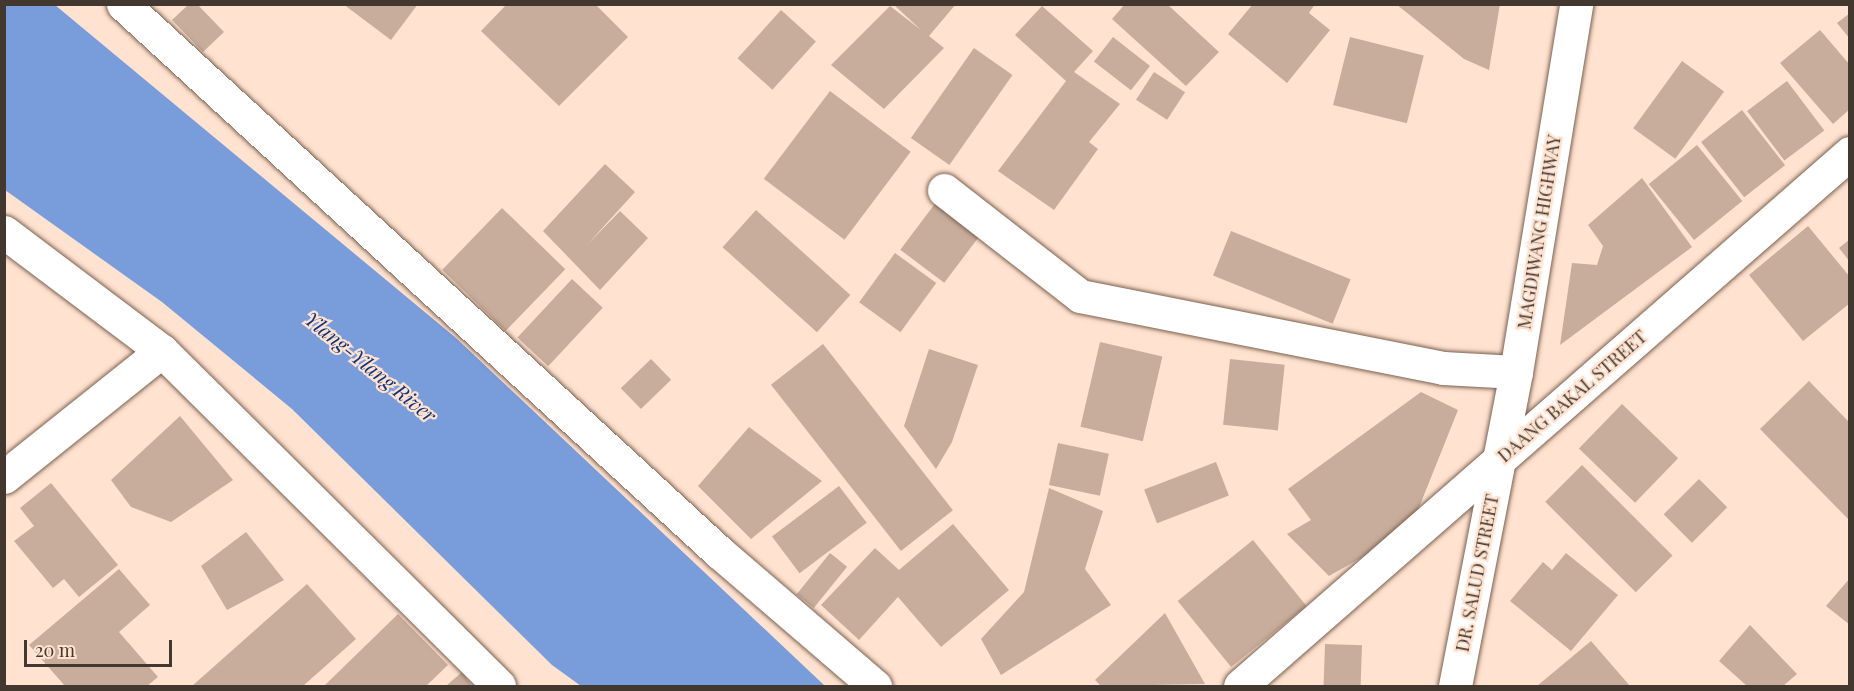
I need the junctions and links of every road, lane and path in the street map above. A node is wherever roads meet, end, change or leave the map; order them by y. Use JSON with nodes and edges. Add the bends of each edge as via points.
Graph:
{"nodes":[{"id":1,"x":123,"y":4,"type":"edge"},
{"id":2,"x":1576,"y":4,"type":"edge"},
{"id":3,"x":1850,"y":153,"type":"edge"},
{"id":4,"x":944,"y":190,"type":"dead end"},
{"id":5,"x":4,"y":232,"type":"edge"},
{"id":6,"x":162,"y":351,"type":"junction"},
{"id":7,"x":1516,"y":372,"type":"junction"},
{"id":8,"x":1499,"y":459,"type":"junction"},
{"id":9,"x":4,"y":477,"type":"edge"},
{"id":10,"x":499,"y":687,"type":"edge"},
{"id":11,"x":875,"y":687,"type":"edge"},
{"id":12,"x":1240,"y":687,"type":"edge"},
{"id":13,"x":1455,"y":687,"type":"edge"}],
"edges":[{"from":1,"to":11,"type":"street","via":[[719,552]]},
{"from":2,"to":7,"type":"street","name":"MAGDIWANG HIGHWAY"},
{"from":3,"to":8,"type":"street","name":"DAANG BAKAL STREET"},
{"from":4,"to":7,"type":"street","via":[[1080,296],[1443,368]]},
{"from":5,"to":6,"type":"street"},
{"from":6,"to":9,"type":"street"},
{"from":6,"to":10,"type":"street"},
{"from":7,"to":8,"type":"street","name":"MAGDIWANG HIGHWAY"},
{"from":8,"to":12,"type":"street","name":"DAANG BAKAL STREET"},
{"from":8,"to":13,"type":"street","name":"DR. SALUD STREET"}]}
